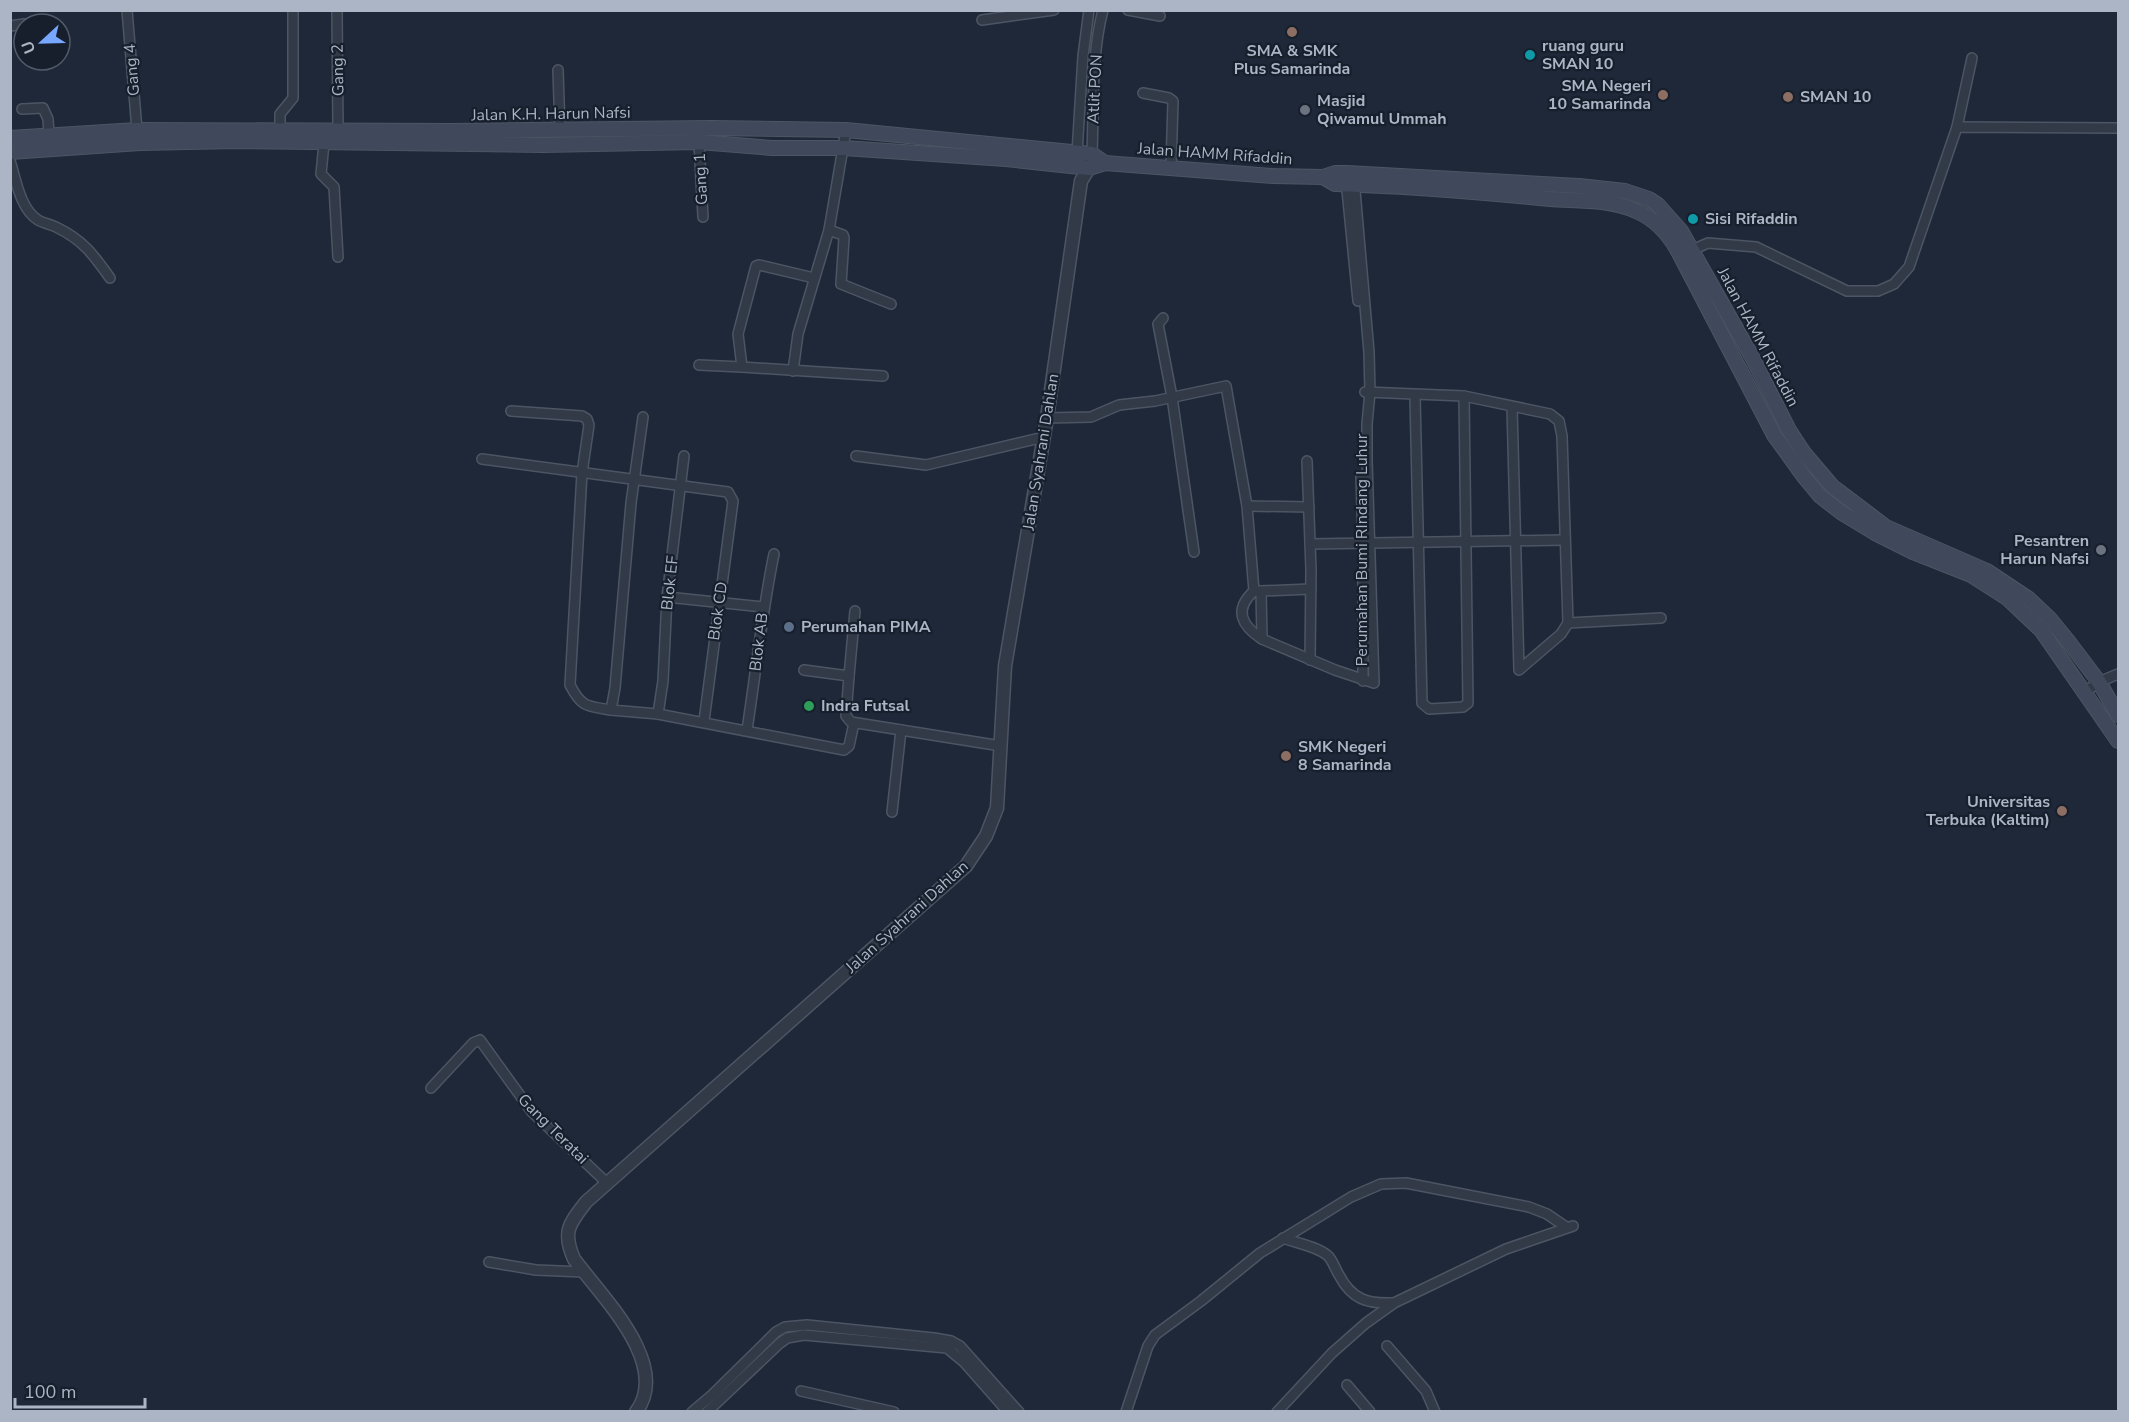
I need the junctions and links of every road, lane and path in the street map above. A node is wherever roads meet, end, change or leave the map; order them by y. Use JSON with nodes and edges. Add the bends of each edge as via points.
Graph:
{"nodes":[{"id":1,"x":127,"y":10,"type":"edge"},
{"id":2,"x":293,"y":10,"type":"edge"},
{"id":3,"x":337,"y":10,"type":"edge"},
{"id":4,"x":1054,"y":10,"type":"edge"},
{"id":5,"x":1089,"y":10,"type":"edge"},
{"id":6,"x":1103,"y":10,"type":"edge"},
{"id":7,"x":1128,"y":10,"type":"edge"},
{"id":8,"x":1160,"y":16,"type":"dead end"},
{"id":9,"x":982,"y":20,"type":"dead end"},
{"id":10,"x":1972,"y":58,"type":"dead end"},
{"id":11,"x":558,"y":70,"type":"dead end"},
{"id":12,"x":1143,"y":93,"type":"dead end"},
{"id":13,"x":22,"y":109,"type":"dead end"},
{"id":14,"x":1957,"y":127,"type":"junction"},
{"id":15,"x":2118,"y":128,"type":"edge"},
{"id":16,"x":137,"y":130,"type":"junction"},
{"id":17,"x":280,"y":130,"type":"junction"},
{"id":18,"x":338,"y":130,"type":"junction"},
{"id":19,"x":846,"y":130,"type":"junction"},
{"id":20,"x":560,"y":131,"type":"junction"},
{"id":21,"x":49,"y":135,"type":"junction"},
{"id":22,"x":236,"y":135,"type":"junction"},
{"id":23,"x":10,"y":138,"type":"edge"},
{"id":24,"x":578,"y":138,"type":"junction"},
{"id":25,"x":324,"y":142,"type":"junction"},
{"id":26,"x":699,"y":142,"type":"junction"},
{"id":27,"x":844,"y":148,"type":"junction"},
{"id":28,"x":10,"y":152,"type":"edge"},
{"id":29,"x":1084,"y":160,"type":"junction"},
{"id":30,"x":10,"y":161,"type":"edge"},
{"id":31,"x":1171,"y":167,"type":"junction"},
{"id":32,"x":1350,"y":179,"type":"junction"},
{"id":33,"x":703,"y":217,"type":"dead end"},
{"id":34,"x":829,"y":230,"type":"junction"},
{"id":35,"x":1692,"y":249,"type":"junction"},
{"id":36,"x":338,"y":257,"type":"dead end"},
{"id":37,"x":110,"y":278,"type":"dead end"},
{"id":38,"x":814,"y":278,"type":"junction"},
{"id":39,"x":891,"y":304,"type":"dead end"},
{"id":40,"x":1163,"y":318,"type":"dead end"},
{"id":41,"x":699,"y":365,"type":"dead end"},
{"id":42,"x":742,"y":367,"type":"junction"},
{"id":43,"x":793,"y":371,"type":"junction"},
{"id":44,"x":883,"y":376,"type":"dead end"},
{"id":45,"x":1367,"y":392,"type":"junction"},
{"id":46,"x":1415,"y":396,"type":"junction"},
{"id":47,"x":1464,"y":396,"type":"junction"},
{"id":48,"x":1771,"y":397,"type":"junction"},
{"id":49,"x":1172,"y":398,"type":"junction"},
{"id":50,"x":1758,"y":404,"type":"junction"},
{"id":51,"x":1512,"y":407,"type":"junction"},
{"id":52,"x":511,"y":411,"type":"dead end"},
{"id":53,"x":643,"y":417,"type":"dead end"},
{"id":54,"x":1051,"y":418,"type":"junction"},
{"id":55,"x":1044,"y":437,"type":"junction"},
{"id":56,"x":684,"y":456,"type":"dead end"},
{"id":57,"x":856,"y":456,"type":"dead end"},
{"id":58,"x":482,"y":459,"type":"dead end"},
{"id":59,"x":1307,"y":461,"type":"dead end"},
{"id":60,"x":582,"y":473,"type":"junction"},
{"id":61,"x":635,"y":479,"type":"junction"},
{"id":62,"x":681,"y":485,"type":"junction"},
{"id":63,"x":1247,"y":506,"type":"junction"},
{"id":64,"x":1309,"y":507,"type":"junction"},
{"id":65,"x":1564,"y":540,"type":"junction"},
{"id":66,"x":1516,"y":541,"type":"junction"},
{"id":67,"x":1418,"y":542,"type":"junction"},
{"id":68,"x":1466,"y":542,"type":"junction"},
{"id":69,"x":1310,"y":544,"type":"junction"},
{"id":70,"x":1367,"y":544,"type":"junction"},
{"id":71,"x":1194,"y":552,"type":"dead end"},
{"id":72,"x":774,"y":554,"type":"dead end"},
{"id":73,"x":1311,"y":589,"type":"junction"},
{"id":74,"x":1258,"y":591,"type":"junction"},
{"id":75,"x":668,"y":597,"type":"junction"},
{"id":76,"x":718,"y":604,"type":"junction"},
{"id":77,"x":763,"y":607,"type":"junction"},
{"id":78,"x":855,"y":611,"type":"dead end"},
{"id":79,"x":1661,"y":618,"type":"dead end"},
{"id":80,"x":1568,"y":623,"type":"junction"},
{"id":81,"x":1262,"y":639,"type":"junction"},
{"id":82,"x":1310,"y":660,"type":"junction"},
{"id":83,"x":804,"y":670,"type":"dead end"},
{"id":84,"x":2118,"y":674,"type":"edge"},
{"id":85,"x":849,"y":676,"type":"junction"},
{"id":86,"x":1363,"y":681,"type":"junction"},
{"id":87,"x":2099,"y":682,"type":"junction"},
{"id":88,"x":2085,"y":692,"type":"junction"},
{"id":89,"x":611,"y":710,"type":"junction"},
{"id":90,"x":658,"y":714,"type":"junction"},
{"id":91,"x":2118,"y":715,"type":"edge"},
{"id":92,"x":704,"y":721,"type":"junction"},
{"id":93,"x":854,"y":723,"type":"junction"},
{"id":94,"x":747,"y":730,"type":"junction"},
{"id":95,"x":901,"y":730,"type":"junction"},
{"id":96,"x":2118,"y":741,"type":"edge"},
{"id":97,"x":1002,"y":747,"type":"junction"},
{"id":98,"x":892,"y":812,"type":"dead end"},
{"id":99,"x":431,"y":1088,"type":"dead end"},
{"id":100,"x":607,"y":1183,"type":"junction"},
{"id":101,"x":1283,"y":1238,"type":"junction"},
{"id":102,"x":489,"y":1262,"type":"dead end"},
{"id":103,"x":584,"y":1272,"type":"junction"},
{"id":104,"x":1394,"y":1303,"type":"junction"},
{"id":105,"x":1386,"y":1346,"type":"dead end"},
{"id":106,"x":1347,"y":1385,"type":"dead end"},
{"id":107,"x":801,"y":1390,"type":"dead end"},
{"id":108,"x":636,"y":1412,"type":"edge"},
{"id":109,"x":692,"y":1412,"type":"edge"},
{"id":110,"x":707,"y":1412,"type":"edge"},
{"id":111,"x":894,"y":1412,"type":"edge"},
{"id":112,"x":1008,"y":1412,"type":"edge"},
{"id":113,"x":1019,"y":1412,"type":"edge"},
{"id":114,"x":1126,"y":1412,"type":"edge"},
{"id":115,"x":1277,"y":1412,"type":"edge"},
{"id":116,"x":1370,"y":1412,"type":"edge"},
{"id":117,"x":1435,"y":1412,"type":"edge"}],
"edges":[{"from":1,"to":16,"type":"street","name":"Gang 4"},
{"from":2,"to":17,"type":"street","via":[[293,98],[280,114]]},
{"from":3,"to":18,"type":"street","name":"Gang 2"},
{"from":4,"to":9,"type":"street"},
{"from":5,"to":29,"type":"street","name":"Atlit PON","via":[[1083,56]]},
{"from":6,"to":29,"type":"street","name":"Atlit PON"},
{"from":7,"to":8,"type":"street"},
{"from":10,"to":14,"type":"street"},
{"from":11,"to":20,"type":"street"},
{"from":12,"to":31,"type":"street","via":[[1173,101]]},
{"from":13,"to":21,"type":"street","via":[[43,108]]},
{"from":14,"to":15,"type":"street"},
{"from":14,"to":35,"type":"street","via":[[1909,267],[1894,284],[1878,291],[1847,291],[1756,248],[1708,243]]},
{"from":16,"to":21,"type":"main road","name":"Jalan K.H. Harun Nafsi"},
{"from":16,"to":22,"type":"main road","name":"Jalan K.H. Harun Nafsi"},
{"from":17,"to":18,"type":"main road","name":"Jalan K.H. Harun Nafsi"},
{"from":17,"to":22,"type":"main road","name":"Jalan K.H. Harun Nafsi"},
{"from":18,"to":20,"type":"main road","name":"Jalan K.H. Harun Nafsi"},
{"from":19,"to":24,"type":"main road","name":"Jalan K.H. Harun Nafsi","via":[[711,128]]},
{"from":19,"to":27,"type":"street"},
{"from":19,"to":29,"type":"main road","name":"Jalan K.H. Harun Nafsi"},
{"from":20,"to":24,"type":"main road","name":"Jalan K.H. Harun Nafsi"},
{"from":21,"to":23,"type":"main road","name":"Jalan K.H. Harun Nafsi"},
{"from":22,"to":25,"type":"main road","name":"Jalan K.H. Harun Nafsi"},
{"from":22,"to":28,"type":"main road","name":"Jalan K.H. Harun Nafsi"},
{"from":24,"to":25,"type":"main road","name":"Jalan K.H. Harun Nafsi"},
{"from":24,"to":26,"type":"main road","name":"Jalan K.H. Harun Nafsi"},
{"from":25,"to":36,"type":"street","via":[[321,174],[334,187]]},
{"from":26,"to":27,"type":"main road","name":"Jalan K.H. Harun Nafsi"},
{"from":26,"to":33,"type":"street","name":"Gang 1"},
{"from":27,"to":29,"type":"main road","name":"Jalan K.H. Harun Nafsi"},
{"from":27,"to":34,"type":"street"},
{"from":29,"to":31,"type":"main road","name":"Jalan HAMM Rifaddin"},
{"from":29,"to":54,"type":"street","name":"Jalan Syahrani Dahlan"},
{"from":30,"to":37,"type":"street","via":[[28,210],[37,220],[89,248]]},
{"from":31,"to":32,"type":"main road","name":"Jalan HAMM Rifaddin","via":[[1273,176],[1323,177],[1335,173]]},
{"from":32,"to":35,"type":"main road","name":"Jalan HAMM Rifaddin","via":[[1626,191],[1658,205]]},
{"from":32,"to":45,"type":"street","name":"Perumahan Bumi RIndang Luhur","via":[[1369,352]]},
{"from":32,"to":50,"type":"main road","name":"Jalan HAMM Rifaddin","via":[[1619,205],[1637,211],[1658,224],[1671,240]]},
{"from":34,"to":38,"type":"street"},
{"from":34,"to":39,"type":"street","via":[[844,238],[841,284]]},
{"from":35,"to":48,"type":"main road","name":"Jalan HAMM Rifaddin"},
{"from":38,"to":42,"type":"street","via":[[756,266],[738,334]]},
{"from":38,"to":43,"type":"street","via":[[798,334]]},
{"from":40,"to":49,"type":"street","via":[[1157,323]]},
{"from":41,"to":42,"type":"street"},
{"from":42,"to":43,"type":"street"},
{"from":43,"to":44,"type":"street"},
{"from":45,"to":46,"type":"street"},
{"from":45,"to":70,"type":"street","name":"Perumahan Bumi RIndang Luhur","via":[[1361,432]]},
{"from":46,"to":47,"type":"street"},
{"from":46,"to":67,"type":"street"},
{"from":47,"to":51,"type":"street"},
{"from":47,"to":68,"type":"street"},
{"from":48,"to":50,"type":"main road"},
{"from":48,"to":87,"type":"main road","name":"Jalan HAMM Rifaddin","via":[[1804,453],[1832,486],[1886,527],[1988,571],[2030,599]]},
{"from":49,"to":54,"type":"street","via":[[1119,405],[1091,417]]},
{"from":49,"to":63,"type":"street","via":[[1227,386]]},
{"from":49,"to":71,"type":"street"},
{"from":50,"to":88,"type":"main road","name":"Jalan HAMM Rifaddin","via":[[1785,452],[1820,496],[1875,533],[1971,575],[2007,598],[2041,630]]},
{"from":51,"to":65,"type":"street","via":[[1550,414],[1560,424]]},
{"from":51,"to":66,"type":"street"},
{"from":52,"to":60,"type":"street","via":[[587,419]]},
{"from":53,"to":61,"type":"street"},
{"from":54,"to":55,"type":"street","name":"Jalan Syahrani Dahlan"},
{"from":55,"to":57,"type":"street","via":[[926,465]]},
{"from":55,"to":97,"type":"street","name":"Jalan Syahrani Dahlan","via":[[1005,666]]},
{"from":56,"to":62,"type":"street","name":"Blok EF"},
{"from":58,"to":60,"type":"street"},
{"from":59,"to":64,"type":"street"},
{"from":60,"to":61,"type":"street"},
{"from":60,"to":89,"type":"street","via":[[570,685],[581,703]]},
{"from":61,"to":62,"type":"street"},
{"from":61,"to":89,"type":"street"},
{"from":62,"to":75,"type":"street","name":"Blok EF"},
{"from":62,"to":76,"type":"street","name":"Blok CD","via":[[724,490],[733,501]]},
{"from":63,"to":64,"type":"street"},
{"from":63,"to":74,"type":"street"},
{"from":64,"to":69,"type":"street"},
{"from":65,"to":66,"type":"street"},
{"from":65,"to":80,"type":"street"},
{"from":66,"to":68,"type":"street"},
{"from":66,"to":80,"type":"street","via":[[1519,669],[1564,632]]},
{"from":67,"to":68,"type":"street"},
{"from":67,"to":68,"type":"street","via":[[1422,703],[1429,709],[1463,707],[1468,703]]},
{"from":67,"to":70,"type":"street"},
{"from":69,"to":70,"type":"street"},
{"from":69,"to":73,"type":"street"},
{"from":70,"to":86,"type":"street","name":"Perumahan Bumi RIndang Luhur"},
{"from":70,"to":86,"type":"street","via":[[1374,683]]},
{"from":72,"to":77,"type":"street","name":"Blok AB"},
{"from":73,"to":74,"type":"street"},
{"from":73,"to":82,"type":"street"},
{"from":74,"to":81,"type":"street"},
{"from":74,"to":81,"type":"street","via":[[1245,604],[1243,617],[1247,628]]},
{"from":75,"to":76,"type":"street"},
{"from":75,"to":90,"type":"street","name":"Blok EF"},
{"from":76,"to":77,"type":"street"},
{"from":76,"to":92,"type":"street","name":"Blok CD"},
{"from":77,"to":94,"type":"street","name":"Blok AB"},
{"from":78,"to":85,"type":"street"},
{"from":79,"to":80,"type":"street"},
{"from":81,"to":82,"type":"street","name":"Perumahan Bumi RIndang Luhur"},
{"from":82,"to":86,"type":"street","name":"Perumahan Bumi RIndang Luhur"},
{"from":83,"to":85,"type":"street"},
{"from":84,"to":87,"type":"street"},
{"from":85,"to":93,"type":"street","via":[[846,716]]},
{"from":87,"to":88,"type":"street"},
{"from":87,"to":91,"type":"main road","name":"Jalan HAMM Rifaddin"},
{"from":88,"to":96,"type":"main road","name":"Jalan HAMM Rifaddin"},
{"from":89,"to":90,"type":"street"},
{"from":90,"to":92,"type":"street"},
{"from":92,"to":94,"type":"street"},
{"from":93,"to":94,"type":"street","via":[[849,746],[844,750]]},
{"from":93,"to":95,"type":"street"},
{"from":95,"to":97,"type":"street"},
{"from":95,"to":98,"type":"street"},
{"from":97,"to":100,"type":"street","name":"Jalan Syahrani Dahlan","via":[[997,808],[986,836],[966,866]]},
{"from":99,"to":100,"type":"street","name":"Gang Teratai","via":[[480,1040],[532,1112]]},
{"from":100,"to":103,"type":"street","name":"Jalan Syahrani Dahlan","via":[[570,1222],[569,1247]]},
{"from":101,"to":104,"type":"street","via":[[1328,1256],[1344,1285],[1360,1298],[1373,1304]]},
{"from":101,"to":104,"type":"street","via":[[1351,1197],[1381,1184],[1406,1183],[1529,1207],[1569,1226],[1506,1249]]},
{"from":101,"to":114,"type":"street","via":[[1155,1335]]},
{"from":102,"to":103,"type":"street","via":[[536,1270]]},
{"from":103,"to":108,"type":"street","name":"Jalan Syahrani Dahlan","via":[[639,1350],[646,1371],[646,1390]]},
{"from":104,"to":115,"type":"street","via":[[1332,1353]]},
{"from":105,"to":117,"type":"street","via":[[1426,1391]]},
{"from":106,"to":116,"type":"street"},
{"from":107,"to":111,"type":"street"},
{"from":109,"to":113,"type":"street","via":[[776,1332],[807,1325],[951,1341],[960,1346]]},
{"from":110,"to":112,"type":"street","via":[[780,1343],[804,1335],[946,1348],[964,1362]]}]}
